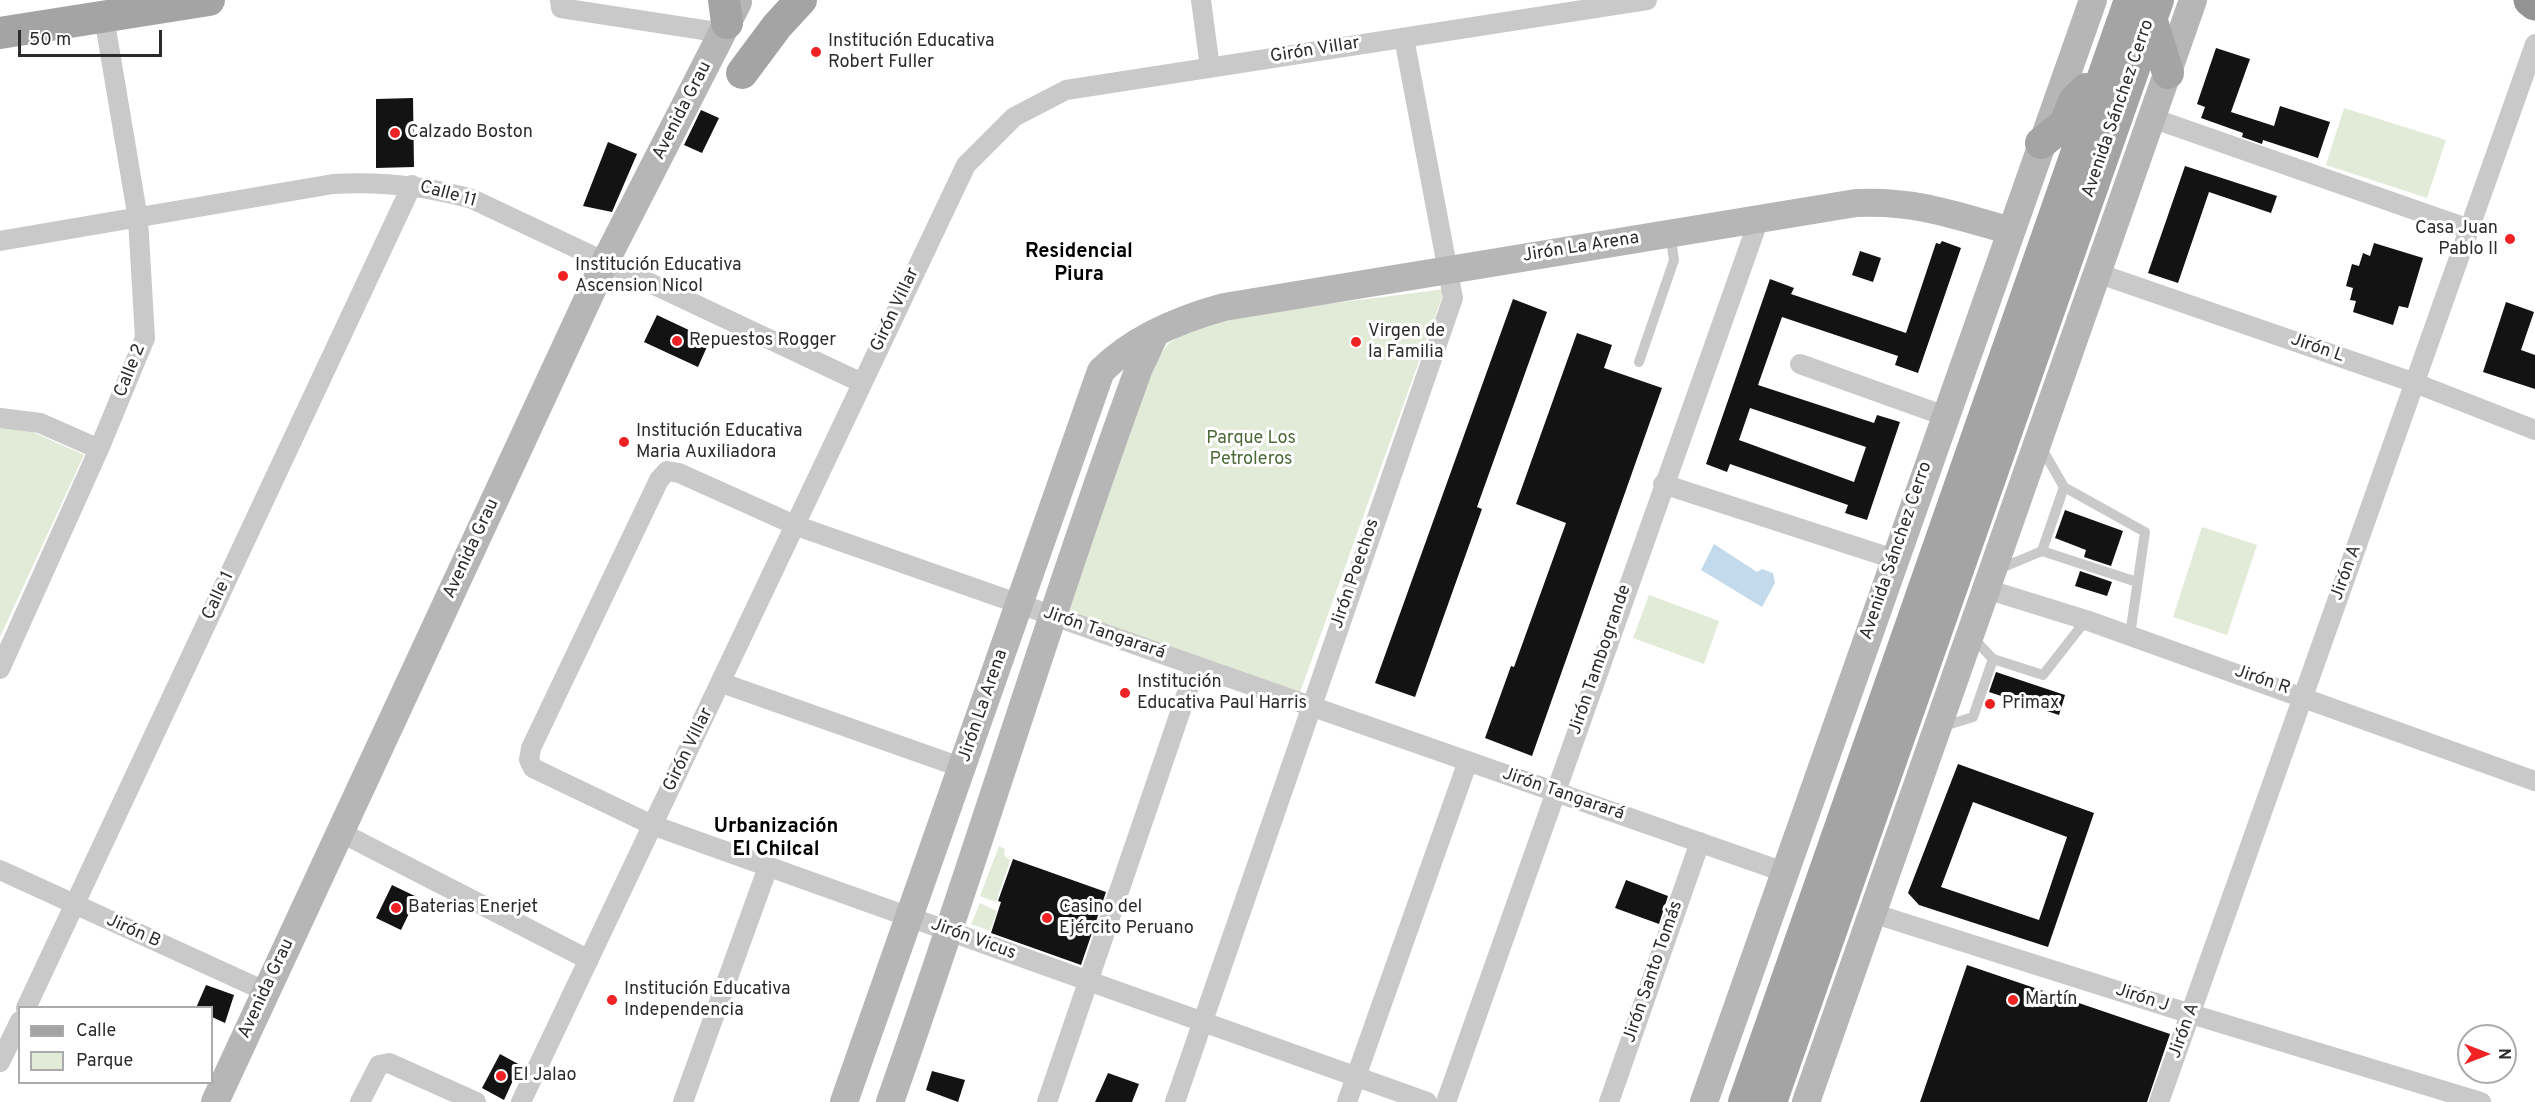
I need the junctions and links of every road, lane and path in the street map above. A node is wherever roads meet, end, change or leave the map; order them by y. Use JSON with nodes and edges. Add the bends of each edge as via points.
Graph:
{"nodes":[{"id":1,"x":209,"y":0,"type":"edge"},
{"id":2,"x":560,"y":0,"type":"edge"},
{"id":3,"x":801,"y":0,"type":"edge"},
{"id":4,"x":1201,"y":0,"type":"edge"},
{"id":5,"x":1647,"y":0,"type":"edge"},
{"id":6,"x":2092,"y":0,"type":"edge"},
{"id":7,"x":2193,"y":0,"type":"edge"},
{"id":8,"x":2530,"y":0,"type":"edge"},
{"id":9,"x":2535,"y":3,"type":"edge"},
{"id":10,"x":2146,"y":6,"type":"edge"},
{"id":11,"x":728,"y":14,"type":"edge"},
{"id":12,"x":104,"y":16,"type":"junction"},
{"id":13,"x":0,"y":33,"type":"edge"},
{"id":14,"x":1404,"y":38,"type":"junction"},
{"id":15,"x":2535,"y":44,"type":"edge"},
{"id":16,"x":2107,"y":67,"type":"junction"},
{"id":17,"x":1210,"y":68,"type":"junction"},
{"id":18,"x":742,"y":73,"type":"dead end"},
{"id":19,"x":2168,"y":73,"type":"junction"},
{"id":20,"x":2152,"y":118,"type":"junction"},
{"id":21,"x":2041,"y":142,"type":"junction"},
{"id":22,"x":412,"y":185,"type":"junction"},
{"id":23,"x":138,"y":219,"type":"junction"},
{"id":24,"x":1759,"y":219,"type":"junction"},
{"id":25,"x":2469,"y":229,"type":"junction"},
{"id":26,"x":2011,"y":231,"type":"junction"},
{"id":27,"x":1670,"y":234,"type":"junction"},
{"id":28,"x":0,"y":241,"type":"edge"},
{"id":29,"x":605,"y":262,"type":"junction"},
{"id":30,"x":1449,"y":270,"type":"junction"},
{"id":31,"x":2097,"y":273,"type":"junction"},
{"id":32,"x":1155,"y":334,"type":"junction"},
{"id":33,"x":1639,"y":362,"type":"dead end"},
{"id":34,"x":1800,"y":364,"type":"dead end"},
{"id":35,"x":862,"y":383,"type":"junction"},
{"id":36,"x":2415,"y":383,"type":"junction"},
{"id":37,"x":1945,"y":416,"type":"junction"},
{"id":38,"x":0,"y":418,"type":"edge"},
{"id":39,"x":2535,"y":430,"type":"edge"},
{"id":40,"x":2038,"y":442,"type":"junction"},
{"id":41,"x":99,"y":449,"type":"junction"},
{"id":42,"x":1663,"y":484,"type":"junction"},
{"id":43,"x":2064,"y":487,"type":"junction"},
{"id":44,"x":797,"y":526,"type":"junction"},
{"id":45,"x":2042,"y":551,"type":"junction"},
{"id":46,"x":1894,"y":559,"type":"junction"},
{"id":47,"x":1990,"y":580,"type":"junction"},
{"id":48,"x":2137,"y":582,"type":"junction"},
{"id":49,"x":1018,"y":604,"type":"junction"},
{"id":50,"x":1052,"y":615,"type":"junction"},
{"id":51,"x":2086,"y":620,"type":"junction"},
{"id":52,"x":2130,"y":635,"type":"junction"},
{"id":53,"x":1970,"y":636,"type":"junction"},
{"id":54,"x":1993,"y":659,"type":"junction"},
{"id":55,"x":1196,"y":666,"type":"junction"},
{"id":56,"x":0,"y":669,"type":"edge"},
{"id":57,"x":722,"y":683,"type":"junction"},
{"id":58,"x":2303,"y":696,"type":"junction"},
{"id":59,"x":1310,"y":706,"type":"junction"},
{"id":60,"x":1938,"y":728,"type":"junction"},
{"id":61,"x":529,"y":759,"type":"joint"},
{"id":62,"x":1468,"y":761,"type":"junction"},
{"id":63,"x":963,"y":768,"type":"junction"},
{"id":64,"x":2535,"y":781,"type":"edge"},
{"id":65,"x":1555,"y":792,"type":"junction"},
{"id":66,"x":652,"y":825,"type":"junction"},
{"id":67,"x":340,"y":832,"type":"junction"},
{"id":68,"x":1700,"y":842,"type":"junction"},
{"id":69,"x":768,"y":867,"type":"junction"},
{"id":70,"x":0,"y":870,"type":"edge"},
{"id":71,"x":1784,"y":872,"type":"junction"},
{"id":72,"x":74,"y":905,"type":"junction"},
{"id":73,"x":1872,"y":913,"type":"junction"},
{"id":74,"x":910,"y":918,"type":"junction"},
{"id":75,"x":950,"y":932,"type":"junction"},
{"id":76,"x":588,"y":960,"type":"junction"},
{"id":77,"x":1089,"y":982,"type":"junction"},
{"id":78,"x":267,"y":992,"type":"junction"},
{"id":79,"x":27,"y":1006,"type":"edge"},
{"id":80,"x":2191,"y":1014,"type":"junction"},
{"id":81,"x":1202,"y":1023,"type":"junction"},
{"id":82,"x":18,"y":1025,"type":"edge"},
{"id":83,"x":0,"y":1060,"type":"edge"},
{"id":84,"x":1356,"y":1077,"type":"junction"},
{"id":85,"x":215,"y":1102,"type":"edge"},
{"id":86,"x":360,"y":1102,"type":"edge"},
{"id":87,"x":476,"y":1102,"type":"edge"},
{"id":88,"x":521,"y":1102,"type":"edge"},
{"id":89,"x":683,"y":1102,"type":"edge"},
{"id":90,"x":844,"y":1102,"type":"edge"},
{"id":91,"x":890,"y":1102,"type":"edge"},
{"id":92,"x":1047,"y":1102,"type":"edge"},
{"id":93,"x":1175,"y":1102,"type":"edge"},
{"id":94,"x":1347,"y":1102,"type":"edge"},
{"id":95,"x":1427,"y":1102,"type":"edge"},
{"id":96,"x":1446,"y":1102,"type":"edge"},
{"id":97,"x":1608,"y":1102,"type":"edge"},
{"id":98,"x":1704,"y":1102,"type":"edge"},
{"id":99,"x":1744,"y":1102,"type":"edge"},
{"id":100,"x":1771,"y":1102,"type":"edge"},
{"id":101,"x":1806,"y":1102,"type":"edge"},
{"id":102,"x":2159,"y":1102,"type":"edge"},
{"id":103,"x":2481,"y":1102,"type":"edge"}],
"edges":[{"from":1,"to":12,"type":"main road"},
{"from":2,"to":11,"type":"street","via":[[561,8]]},
{"from":3,"to":18,"type":"main road"},
{"from":4,"to":17,"type":"street"},
{"from":5,"to":14,"type":"street","name":"Girón Villar"},
{"from":6,"to":21,"type":"main road","name":"Avenida Sánchez Cerro"},
{"from":7,"to":19,"type":"main road","name":"Avenida Sánchez Cerro"},
{"from":8,"to":9,"type":"highway"},
{"from":10,"to":16,"type":"main road","name":"Avenida Sánchez Cerro"},
{"from":10,"to":19,"type":"main road"},
{"from":10,"to":100,"type":"main road","name":"Avenida Sánchez Cerro"},
{"from":11,"to":29,"type":"main road","name":"Avenida Grau"},
{"from":12,"to":13,"type":"main road"},
{"from":12,"to":23,"type":"street","name":"Calle 2"},
{"from":14,"to":17,"type":"street","name":"Girón Villar"},
{"from":14,"to":30,"type":"street","name":"Jirón Poechos"},
{"from":15,"to":25,"type":"street","name":"Jirón A"},
{"from":16,"to":21,"type":"main road","via":[[2074,101],[2065,124]]},
{"from":16,"to":99,"type":"main road","name":"Avenida Sánchez Cerro"},
{"from":17,"to":35,"type":"street","name":"Girón Villar","via":[[1066,90],[1014,117],[966,165]]},
{"from":19,"to":20,"type":"main road","name":"Avenida Sánchez Cerro"},
{"from":20,"to":25,"type":"street"},
{"from":20,"to":31,"type":"main road","name":"Avenida Sánchez Cerro"},
{"from":21,"to":26,"type":"main road","name":"Avenida Sánchez Cerro"},
{"from":22,"to":23,"type":"street","name":"Calle 11","via":[[333,184]]},
{"from":22,"to":29,"type":"street","name":"Calle 11","via":[[472,199]]},
{"from":22,"to":72,"type":"street","name":"Calle 1"},
{"from":23,"to":28,"type":"street","name":"Calle 11"},
{"from":23,"to":41,"type":"street","name":"Calle 2","via":[[145,338]]},
{"from":24,"to":26,"type":"main road","name":"Jirón La Arena","via":[[1891,201],[1924,206]]},
{"from":24,"to":27,"type":"main road","name":"Jirón La Arena"},
{"from":24,"to":42,"type":"street","name":"Jirón Tambogrande"},
{"from":25,"to":36,"type":"street","name":"Jirón A"},
{"from":26,"to":37,"type":"main road","name":"Avenida Sánchez Cerro"},
{"from":27,"to":30,"type":"main road","name":"Jirón La Arena"},
{"from":27,"to":33,"type":"lane","via":[[1674,260]]},
{"from":29,"to":35,"type":"street","name":"Calle 11"},
{"from":29,"to":67,"type":"main road","name":"Avenida Grau"},
{"from":30,"to":32,"type":"main road","name":"Jirón La Arena","via":[[1224,307],[1187,317]]},
{"from":30,"to":59,"type":"street","name":"Jirón Poechos","via":[[1453,298]]},
{"from":31,"to":36,"type":"street","name":"Jirón L"},
{"from":31,"to":40,"type":"main road","name":"Avenida Sánchez Cerro"},
{"from":32,"to":49,"type":"main road","name":"Jirón La Arena","via":[[1120,352],[1101,371]]},
{"from":32,"to":50,"type":"main road","name":"Jirón La Arena"},
{"from":34,"to":37,"type":"street"},
{"from":35,"to":44,"type":"street","name":"Girón Villar"},
{"from":36,"to":39,"type":"street","name":"Jirón L"},
{"from":36,"to":58,"type":"street","name":"Jirón A"},
{"from":37,"to":46,"type":"main road","name":"Avenida Sánchez Cerro"},
{"from":38,"to":41,"type":"street","via":[[40,423]]},
{"from":40,"to":43,"type":"lane"},
{"from":40,"to":47,"type":"main road","name":"Avenida Sánchez Cerro"},
{"from":41,"to":56,"type":"street","name":"Calle 2"},
{"from":42,"to":46,"type":"street"},
{"from":42,"to":65,"type":"street","name":"Jirón Tambogrande"},
{"from":43,"to":45,"type":"lane"},
{"from":43,"to":48,"type":"lane","via":[[2145,532]]},
{"from":44,"to":49,"type":"street","name":"Jirón Tangarará"},
{"from":44,"to":57,"type":"street","name":"Girón Villar"},
{"from":44,"to":61,"type":"street","name":"Jirón Tangarará","via":[[667,471],[654,490]]},
{"from":45,"to":47,"type":"lane"},
{"from":45,"to":48,"type":"lane"},
{"from":46,"to":71,"type":"main road","name":"Avenida Sánchez Cerro"},
{"from":47,"to":51,"type":"street","name":"Jirón R"},
{"from":47,"to":53,"type":"main road","name":"Avenida Sánchez Cerro"},
{"from":48,"to":52,"type":"lane"},
{"from":49,"to":50,"type":"street","name":"Jirón Tangarará"},
{"from":49,"to":63,"type":"main road","name":"Jirón La Arena"},
{"from":50,"to":55,"type":"street","name":"Jirón Tangarará"},
{"from":50,"to":75,"type":"main road","name":"Jirón La Arena"},
{"from":51,"to":52,"type":"street","name":"Jirón R"},
{"from":51,"to":54,"type":"lane","via":[[2043,675]]},
{"from":52,"to":58,"type":"street","name":"Jirón R"},
{"from":53,"to":54,"type":"lane"},
{"from":53,"to":60,"type":"main road","name":"Avenida Sánchez Cerro"},
{"from":54,"to":60,"type":"lane","via":[[1973,717]]},
{"from":55,"to":59,"type":"street","name":"Jirón Tangarará"},
{"from":55,"to":77,"type":"street"},
{"from":57,"to":63,"type":"street"},
{"from":57,"to":66,"type":"street","name":"Girón Villar"},
{"from":58,"to":64,"type":"street","name":"Jirón R"},
{"from":58,"to":80,"type":"street","name":"Jirón A"},
{"from":59,"to":62,"type":"street","name":"Jirón Tangarará"},
{"from":59,"to":81,"type":"street","name":"Jirón Poechos"},
{"from":60,"to":73,"type":"main road","name":"Avenida Sánchez Cerro"},
{"from":61,"to":66,"type":"street","name":"Jirón Vicus","via":[[532,768]]},
{"from":62,"to":65,"type":"street","name":"Jirón Tangarará"},
{"from":62,"to":84,"type":"street"},
{"from":63,"to":74,"type":"main road","name":"Jirón La Arena"},
{"from":65,"to":68,"type":"street","name":"Jirón Tangarará"},
{"from":65,"to":96,"type":"street","name":"Jirón Tambogrande"},
{"from":66,"to":69,"type":"street","name":"Jirón Vicus"},
{"from":66,"to":76,"type":"street","name":"Girón Villar"},
{"from":67,"to":76,"type":"street"},
{"from":67,"to":78,"type":"main road","name":"Avenida Grau"},
{"from":68,"to":71,"type":"street","name":"Jirón Tangarará"},
{"from":68,"to":97,"type":"street","name":"Jirón Santo Tomás"},
{"from":69,"to":74,"type":"street","name":"Jirón Vicus"},
{"from":69,"to":89,"type":"street"},
{"from":70,"to":72,"type":"street","name":"Jirón B"},
{"from":71,"to":98,"type":"main road","name":"Avenida Sánchez Cerro"},
{"from":72,"to":78,"type":"street","name":"Jirón B"},
{"from":72,"to":79,"type":"street","name":"Calle 1"},
{"from":73,"to":80,"type":"street","name":"Jirón J"},
{"from":73,"to":101,"type":"main road","name":"Avenida Sánchez Cerro"},
{"from":74,"to":75,"type":"street","name":"Jirón Vicus"},
{"from":74,"to":90,"type":"main road","name":"Jirón La Arena"},
{"from":75,"to":77,"type":"street","name":"Jirón Vicus"},
{"from":75,"to":91,"type":"main road","name":"Jirón La Arena"},
{"from":76,"to":88,"type":"street","name":"Girón Villar"},
{"from":77,"to":81,"type":"street","name":"Jirón Vicus"},
{"from":77,"to":92,"type":"street"},
{"from":78,"to":85,"type":"main road","name":"Avenida Grau"},
{"from":80,"to":102,"type":"street","name":"Jirón A"},
{"from":80,"to":103,"type":"street","name":"Jirón J"},
{"from":81,"to":84,"type":"street","name":"Jirón Vicus"},
{"from":81,"to":93,"type":"street","name":"Jirón Poechos"},
{"from":82,"to":83,"type":"street"},
{"from":84,"to":94,"type":"street"},
{"from":84,"to":95,"type":"street","name":"Jirón Vicus"},
{"from":86,"to":87,"type":"street","via":[[380,1065],[389,1063]]}]}
